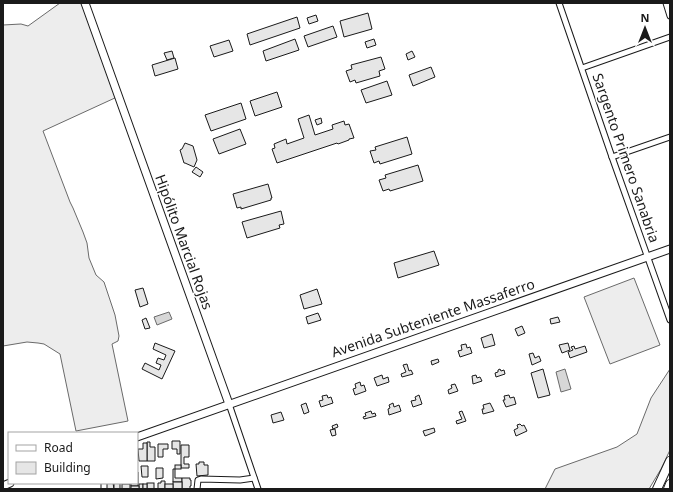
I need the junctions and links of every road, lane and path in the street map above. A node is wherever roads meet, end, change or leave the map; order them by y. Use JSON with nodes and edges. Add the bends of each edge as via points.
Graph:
{"nodes":[{"id":1,"x":85,"y":3,"type":"edge"},
{"id":2,"x":559,"y":3,"type":"edge"},
{"id":3,"x":666,"y":3,"type":"edge"},
{"id":4,"x":670,"y":16,"type":"edge"},
{"id":5,"x":670,"y":37,"type":"edge"},
{"id":6,"x":582,"y":68,"type":"junction"},
{"id":7,"x":670,"y":137,"type":"edge"},
{"id":8,"x":612,"y":157,"type":"junction"},
{"id":9,"x":670,"y":248,"type":"edge"},
{"id":10,"x":647,"y":257,"type":"junction"},
{"id":11,"x":670,"y":320,"type":"edge"},
{"id":12,"x":228,"y":404,"type":"junction"},
{"id":13,"x":138,"y":437,"type":"edge"},
{"id":14,"x":670,"y":461,"type":"edge"},
{"id":15,"x":254,"y":478,"type":"junction"},
{"id":16,"x":670,"y":484,"type":"edge"},
{"id":17,"x":197,"y":489,"type":"edge"},
{"id":18,"x":258,"y":489,"type":"edge"},
{"id":19,"x":657,"y":489,"type":"edge"},
{"id":20,"x":668,"y":489,"type":"edge"}],
"edges":[{"from":1,"to":12,"type":"main road","name":"Hipólito Marcial Rojas"},
{"from":2,"to":6,"type":"street","name":"Sargento Primero Sanabria"},
{"from":3,"to":4,"type":"street"},
{"from":5,"to":6,"type":"street"},
{"from":6,"to":8,"type":"street","name":"Sargento Primero Sanabria"},
{"from":7,"to":8,"type":"street"},
{"from":8,"to":10,"type":"street","name":"Sargento Primero Sanabria"},
{"from":9,"to":10,"type":"main road","name":"Avenida Subteniente Massaferro"},
{"from":10,"to":11,"type":"street","name":"Sargento Primero Sanabria"},
{"from":10,"to":12,"type":"main road","name":"Avenida Subteniente Massaferro"},
{"from":12,"to":13,"type":"main road","name":"Avenida Subteniente Massaferro"},
{"from":12,"to":15,"type":"street","name":"Hipólito Marcial Rojas"},
{"from":14,"to":19,"type":"main road"},
{"from":15,"to":17,"type":"street","via":[[198,480]]},
{"from":15,"to":18,"type":"street","name":"Hipólito Marcial Rojas"},
{"from":16,"to":20,"type":"main road"}]}
